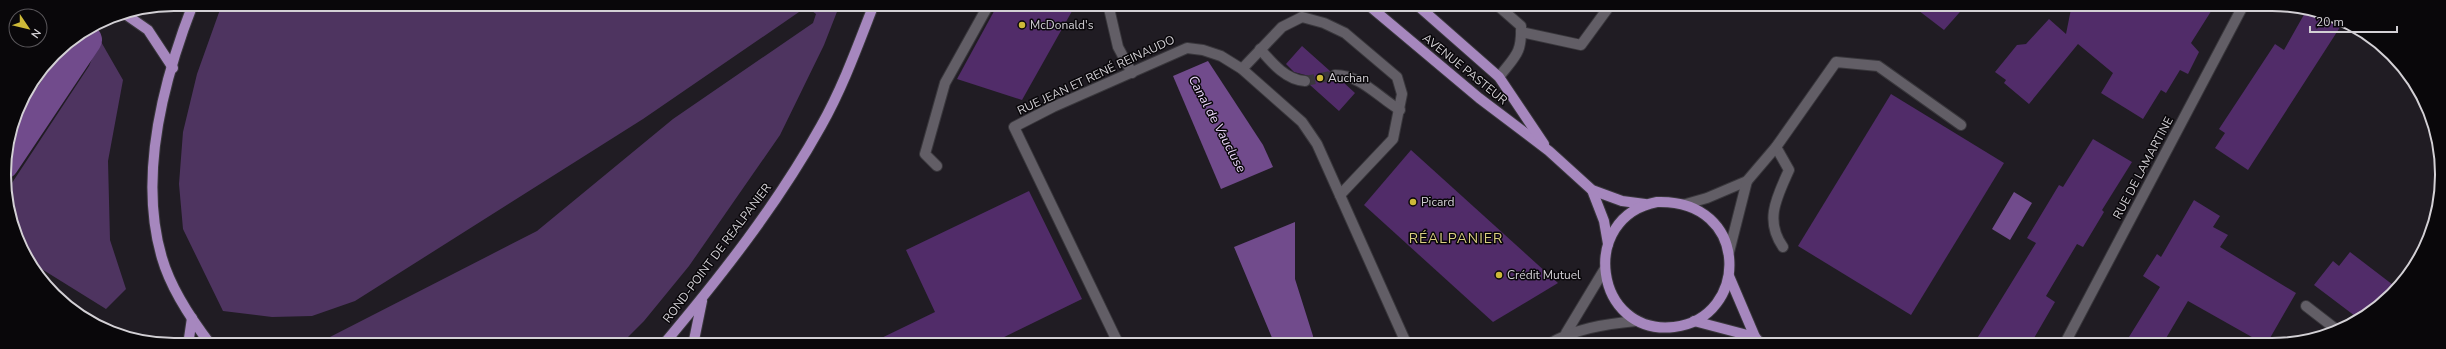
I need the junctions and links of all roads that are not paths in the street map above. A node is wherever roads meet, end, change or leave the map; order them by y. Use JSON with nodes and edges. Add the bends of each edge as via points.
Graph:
{"nodes":[{"id":1,"x":191,"y":11,"type":"edge"},
{"id":2,"x":871,"y":11,"type":"edge"},
{"id":3,"x":985,"y":11,"type":"edge"},
{"id":4,"x":1110,"y":11,"type":"edge"},
{"id":5,"x":1375,"y":11,"type":"edge"},
{"id":6,"x":1424,"y":11,"type":"edge"},
{"id":7,"x":1504,"y":11,"type":"edge"},
{"id":8,"x":1606,"y":11,"type":"edge"},
{"id":9,"x":2240,"y":11,"type":"edge"},
{"id":10,"x":130,"y":18,"type":"edge"},
{"id":11,"x":1521,"y":32,"type":"junction"},
{"id":12,"x":1260,"y":49,"type":"junction"},
{"id":13,"x":173,"y":68,"type":"junction"},
{"id":14,"x":1242,"y":69,"type":"junction"},
{"id":15,"x":1132,"y":73,"type":"junction"},
{"id":16,"x":1335,"y":75,"type":"tunnel mouth"},
{"id":17,"x":1499,"y":77,"type":"junction"},
{"id":18,"x":1305,"y":81,"type":"tunnel mouth"},
{"id":19,"x":1400,"y":110,"type":"junction"},
{"id":20,"x":1961,"y":125,"type":"dead end"},
{"id":21,"x":1776,"y":147,"type":"junction"},
{"id":22,"x":1549,"y":151,"type":"junction"},
{"id":23,"x":937,"y":166,"type":"dead end"},
{"id":24,"x":1747,"y":181,"type":"junction"},
{"id":25,"x":1592,"y":190,"type":"junction"},
{"id":26,"x":1340,"y":195,"type":"junction"},
{"id":27,"x":1645,"y":204,"type":"junction"},
{"id":28,"x":1686,"y":204,"type":"junction"},
{"id":29,"x":1608,"y":244,"type":"junction"},
{"id":30,"x":1782,"y":247,"type":"dead end"},
{"id":31,"x":1729,"y":252,"type":"junction"},
{"id":32,"x":1604,"y":270,"type":"junction"},
{"id":33,"x":1729,"y":276,"type":"junction"},
{"id":34,"x":702,"y":299,"type":"junction"},
{"id":35,"x":2306,"y":306,"type":"dead end"},
{"id":36,"x":192,"y":318,"type":"junction"},
{"id":37,"x":1636,"y":321,"type":"junction"},
{"id":38,"x":1694,"y":321,"type":"junction"},
{"id":39,"x":2332,"y":326,"type":"edge"},
{"id":40,"x":1566,"y":333,"type":"junction"},
{"id":41,"x":189,"y":338,"type":"edge"},
{"id":42,"x":206,"y":338,"type":"edge"},
{"id":43,"x":669,"y":338,"type":"edge"},
{"id":44,"x":694,"y":338,"type":"edge"},
{"id":45,"x":1116,"y":338,"type":"edge"},
{"id":46,"x":1403,"y":338,"type":"edge"},
{"id":47,"x":1558,"y":338,"type":"edge"},
{"id":48,"x":1748,"y":338,"type":"edge"},
{"id":49,"x":1757,"y":338,"type":"edge"},
{"id":50,"x":2068,"y":338,"type":"edge"}],
"edges":[{"from":1,"to":13,"type":"main road"},
{"from":2,"to":34,"type":"main road","name":"ROND-POINT DE REALPANIER","via":[[843,82],[822,125],[759,224]]},
{"from":3,"to":23,"type":"street","via":[[945,84],[925,154]]},
{"from":4,"to":15,"type":"street","via":[[1118,47]]},
{"from":5,"to":22,"type":"main road","name":"AVENUE PASTEUR","via":[[1479,98]]},
{"from":6,"to":17,"type":"main road","name":"AVENUE PASTEUR"},
{"from":7,"to":11,"type":"street","via":[[1521,26]]},
{"from":8,"to":11,"type":"street","via":[[1581,45]]},
{"from":9,"to":50,"type":"street","name":"RUE DE LAMARTINE"},
{"from":10,"to":13,"type":"main road","via":[[148,30]]},
{"from":11,"to":17,"type":"street","via":[[1522,48]]},
{"from":12,"to":14,"type":"street"},
{"from":12,"to":18,"type":"street","via":[[1272,63],[1295,81]]},
{"from":12,"to":19,"type":"street","via":[[1282,27],[1302,17],[1324,23],[1345,33],[1397,77],[1402,94]]},
{"from":13,"to":36,"type":"main road","via":[[160,110],[151,183],[154,218],[162,258]]},
{"from":14,"to":15,"type":"street","name":"RUE JEAN ET RENÉ REINAUDO","via":[[1221,56],[1187,48]]},
{"from":14,"to":26,"type":"street","name":"RUE JEAN ET RENÉ REINAUDO","via":[[1302,122],[1318,144]]},
{"from":15,"to":45,"type":"street","name":"RUE JEAN ET RENÉ REINAUDO","via":[[1014,127]]},
{"from":16,"to":19,"type":"street","via":[[1357,79],[1381,99]]},
{"from":17,"to":22,"type":"main road","name":"AVENUE PASTEUR"},
{"from":19,"to":26,"type":"street","via":[[1393,138]]},
{"from":20,"to":21,"type":"street","via":[[1878,66],[1836,62]]},
{"from":21,"to":24,"type":"street"},
{"from":21,"to":30,"type":"street","via":[[1790,170],[1773,207],[1775,236]]},
{"from":22,"to":25,"type":"main road","name":"AVENUE PASTEUR"},
{"from":24,"to":28,"type":"street"},
{"from":24,"to":31,"type":"street"},
{"from":25,"to":27,"type":"main road","name":"AVENUE PASTEUR","via":[[1622,201]]},
{"from":25,"to":29,"type":"main road","name":"AVENUE PASTEUR","via":[[1604,221]]},
{"from":26,"to":46,"type":"street","name":"RUE JEAN ET RENÉ REINAUDO"},
{"from":27,"to":28,"type":"main road"},
{"from":27,"to":29,"type":"main road","via":[[1628,215],[1616,228]]},
{"from":28,"to":31,"type":"main road","via":[[1702,211],[1714,222],[1724,236]]},
{"from":29,"to":32,"type":"main road"},
{"from":31,"to":33,"type":"main road"},
{"from":32,"to":37,"type":"main road","via":[[1610,290],[1619,305]]},
{"from":32,"to":40,"type":"street"},
{"from":33,"to":38,"type":"main road","via":[[1718,300],[1710,310]]},
{"from":33,"to":49,"type":"main road"},
{"from":34,"to":43,"type":"main road","name":"ROND-POINT DE REALPANIER"},
{"from":34,"to":44,"type":"main road"},
{"from":35,"to":39,"type":"street"},
{"from":36,"to":41,"type":"main road"},
{"from":36,"to":42,"type":"main road"},
{"from":37,"to":38,"type":"main road","via":[[1674,327]]},
{"from":37,"to":40,"type":"street"},
{"from":38,"to":48,"type":"main road"},
{"from":40,"to":47,"type":"street"}]}
